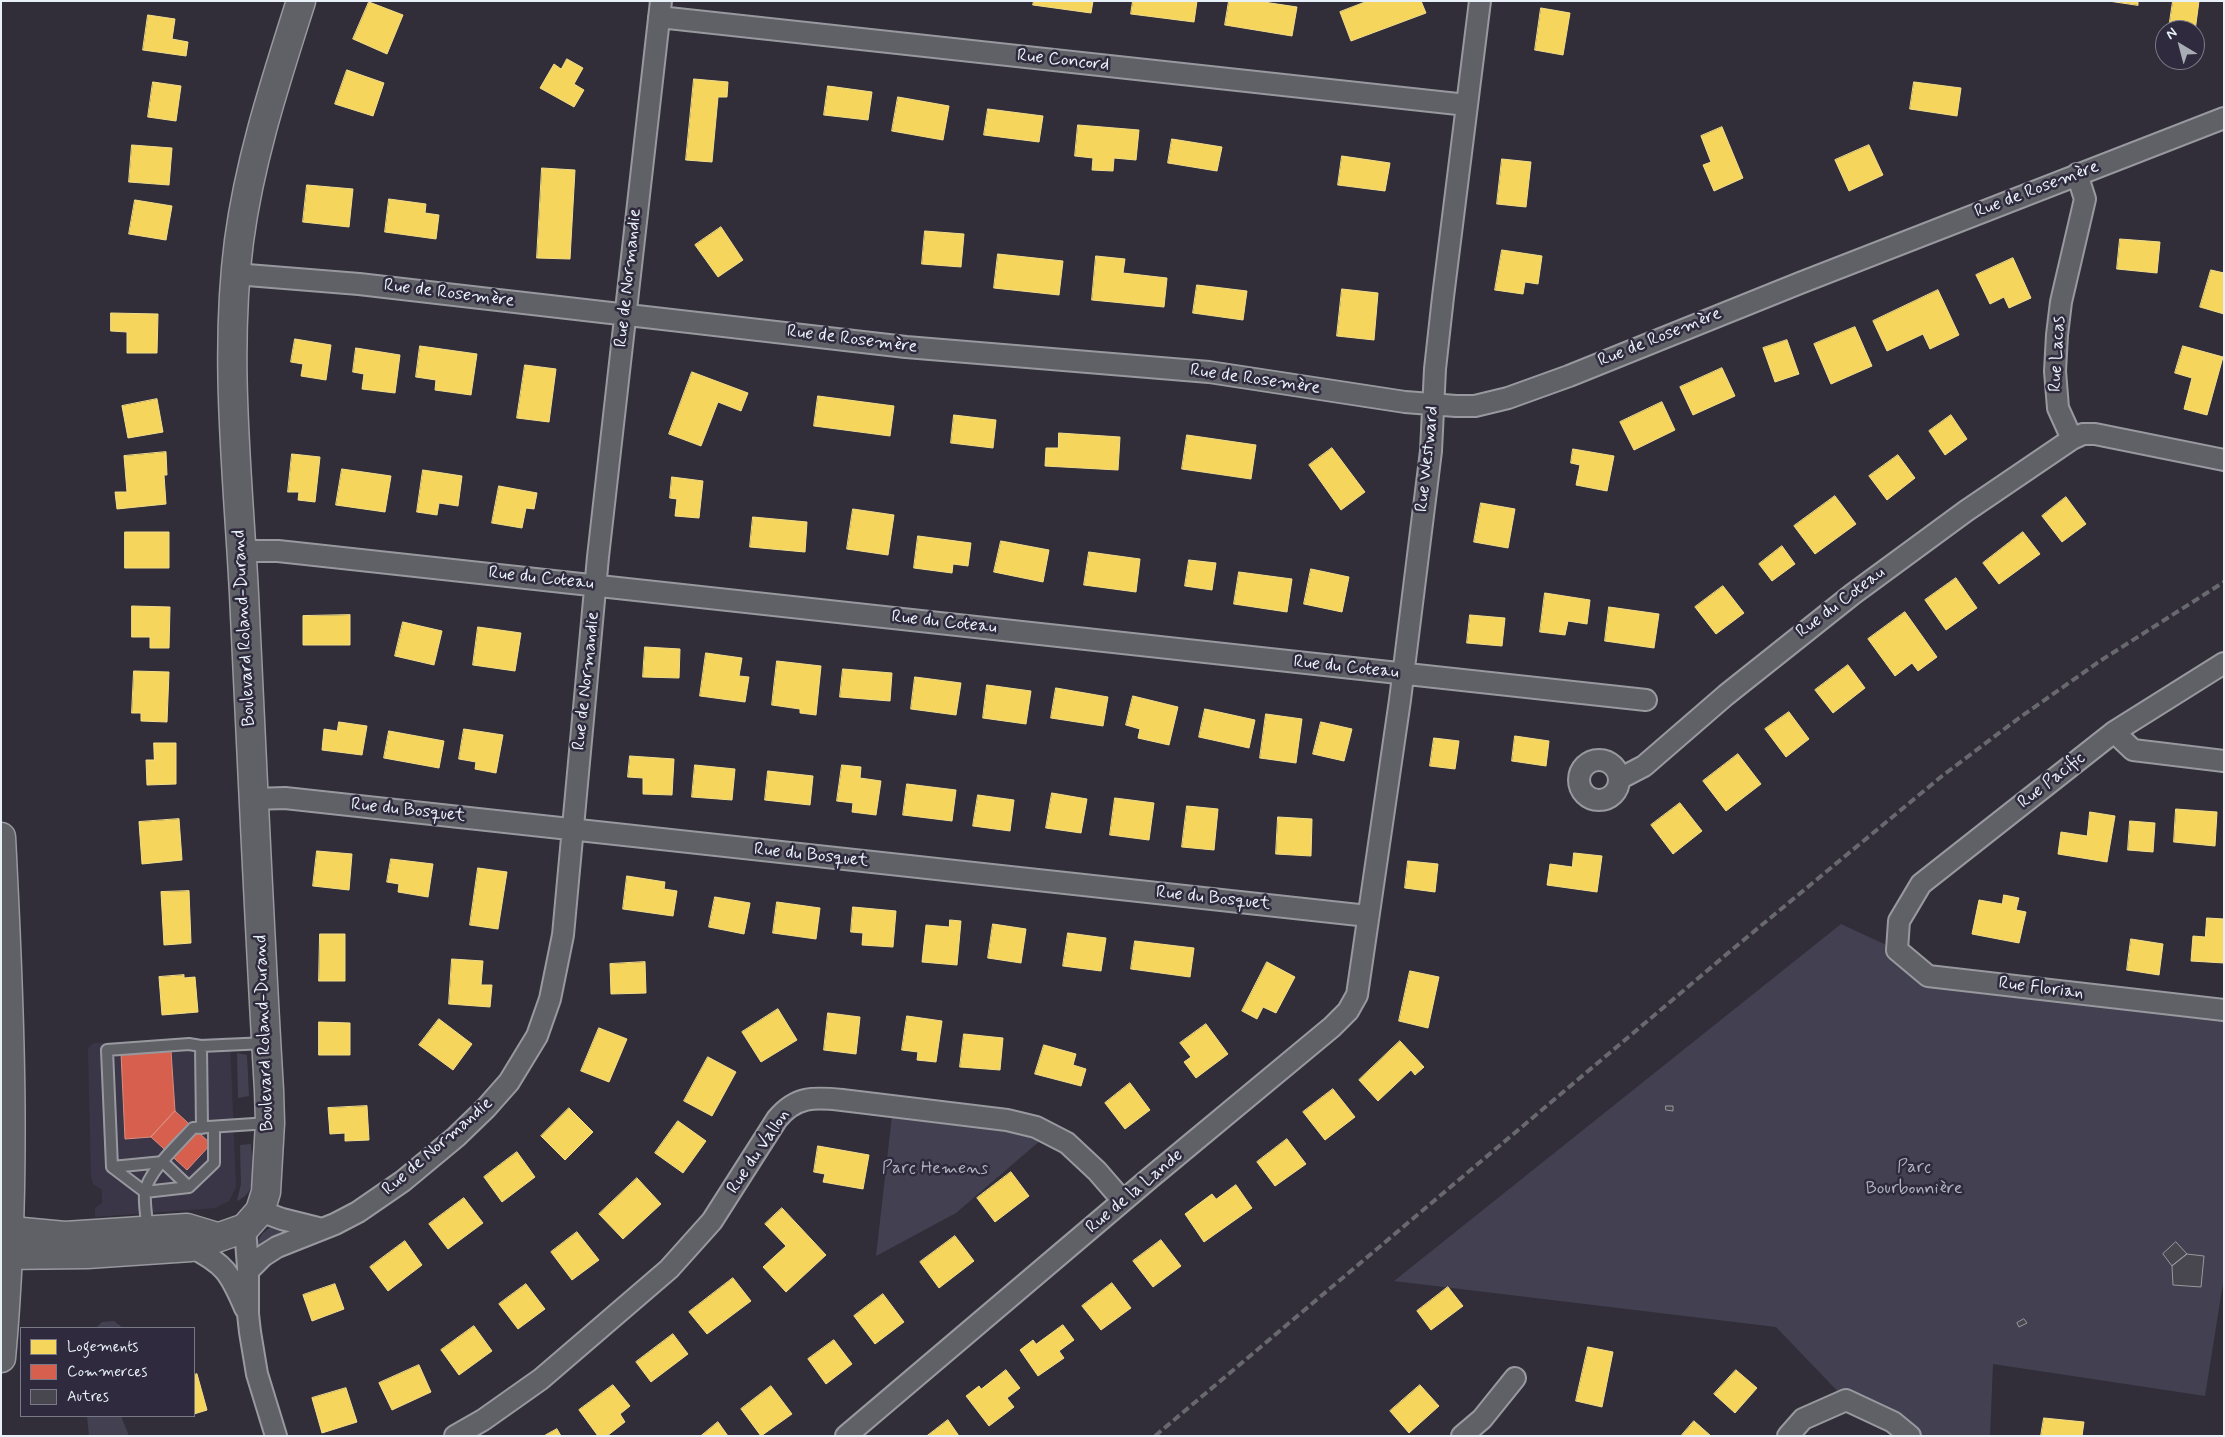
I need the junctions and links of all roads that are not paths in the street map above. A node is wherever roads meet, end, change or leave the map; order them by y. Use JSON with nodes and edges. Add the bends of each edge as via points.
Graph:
{"nodes":[{"id":1,"x":1480,"y":1,"type":"edge"},
{"id":2,"x":298,"y":2,"type":"edge"},
{"id":3,"x":660,"y":9,"type":"edge"},
{"id":4,"x":1467,"y":105,"type":"junction"},
{"id":5,"x":2224,"y":118,"type":"edge"},
{"id":6,"x":2077,"y":174,"type":"junction"},
{"id":7,"x":236,"y":274,"type":"junction"},
{"id":8,"x":625,"y":316,"type":"junction"},
{"id":9,"x":1434,"y":405,"type":"junction"},
{"id":10,"x":2072,"y":439,"type":"junction"},
{"id":11,"x":2224,"y":460,"type":"edge"},
{"id":12,"x":241,"y":551,"type":"junction"},
{"id":13,"x":596,"y":585,"type":"junction"},
{"id":14,"x":2224,"y":663,"type":"edge"},
{"id":15,"x":1403,"y":674,"type":"junction"},
{"id":16,"x":1646,"y":700,"type":"dead end"},
{"id":17,"x":2114,"y":732,"type":"junction"},
{"id":18,"x":2224,"y":761,"type":"edge"},
{"id":19,"x":1619,"y":779,"type":"dead end"},
{"id":20,"x":253,"y":799,"type":"junction"},
{"id":21,"x":573,"y":830,"type":"junction"},
{"id":22,"x":1,"y":837,"type":"edge"},
{"id":23,"x":1368,"y":916,"type":"junction"},
{"id":24,"x":1899,"y":921,"type":"joint"},
{"id":25,"x":2224,"y":1010,"type":"edge"},
{"id":26,"x":266,"y":1043,"type":"junction"},
{"id":27,"x":201,"y":1046,"type":"junction"},
{"id":28,"x":270,"y":1123,"type":"junction"},
{"id":29,"x":214,"y":1127,"type":"junction"},
{"id":30,"x":202,"y":1128,"type":"junction"},
{"id":31,"x":163,"y":1162,"type":"junction"},
{"id":32,"x":112,"y":1166,"type":"junction"},
{"id":33,"x":189,"y":1187,"type":"junction"},
{"id":34,"x":145,"y":1192,"type":"junction"},
{"id":35,"x":1123,"y":1201,"type":"junction"},
{"id":36,"x":253,"y":1219,"type":"junction"},
{"id":37,"x":322,"y":1229,"type":"junction"},
{"id":38,"x":148,"y":1231,"type":"junction"},
{"id":39,"x":218,"y":1237,"type":"junction"},
{"id":40,"x":5,"y":1243,"type":"edge"},
{"id":41,"x":191,"y":1247,"type":"junction"},
{"id":42,"x":248,"y":1271,"type":"junction"},
{"id":43,"x":248,"y":1314,"type":"junction"},
{"id":44,"x":1,"y":1358,"type":"edge"},
{"id":45,"x":1515,"y":1378,"type":"dead end"},
{"id":46,"x":276,"y":1436,"type":"edge"},
{"id":47,"x":455,"y":1436,"type":"edge"},
{"id":48,"x":846,"y":1436,"type":"edge"},
{"id":49,"x":1462,"y":1436,"type":"edge"},
{"id":50,"x":1788,"y":1436,"type":"edge"},
{"id":51,"x":1910,"y":1436,"type":"edge"}],
"edges":[{"from":1,"to":4,"type":"street","name":"Rue Westward"},
{"from":2,"to":7,"type":"main road","name":"Boulevard Roland-Durand","via":[[257,146],[244,207]]},
{"from":3,"to":4,"type":"street","name":"Rue Concord"},
{"from":3,"to":8,"type":"street","name":"Rue de Normandie"},
{"from":4,"to":9,"type":"street","name":"Rue Westward","via":[[1435,368]]},
{"from":5,"to":6,"type":"street","name":"Rue de Rosemère"},
{"from":6,"to":9,"type":"street","name":"Rue de Rosemère","via":[[1508,398],[1475,406]]},
{"from":6,"to":10,"type":"street","name":"Rue Lacas","via":[[2085,199],[2061,302],[2055,371],[2058,408]]},
{"from":7,"to":8,"type":"street","name":"Rue de Rosemère","via":[[358,284]]},
{"from":7,"to":12,"type":"main road","name":"Boulevard Roland-Durand","via":[[233,372]]},
{"from":8,"to":9,"type":"street","name":"Rue de Rosemère","via":[[942,350],[1209,372]]},
{"from":8,"to":13,"type":"street","name":"Rue de Normandie"},
{"from":9,"to":15,"type":"street","name":"Rue Westward"},
{"from":10,"to":11,"type":"street","via":[[2094,434]]},
{"from":10,"to":19,"type":"street","name":"Rue du Coteau","via":[[1958,516],[1838,605],[1644,766]]},
{"from":12,"to":13,"type":"street","name":"Rue du Coteau","via":[[278,551]]},
{"from":12,"to":20,"type":"main road","name":"Boulevard Roland-Durand"},
{"from":13,"to":15,"type":"street","name":"Rue du Coteau"},
{"from":13,"to":21,"type":"street","name":"Rue de Normandie"},
{"from":14,"to":17,"type":"street","name":"Rue Pacific"},
{"from":15,"to":16,"type":"street","name":"Rue du Coteau"},
{"from":15,"to":23,"type":"street","name":"Rue Westward"},
{"from":17,"to":18,"type":"street","via":[[2133,750]]},
{"from":17,"to":24,"type":"street","name":"Rue Pacific","via":[[1921,884]]},
{"from":20,"to":21,"type":"street","name":"Rue du Bosquet","via":[[285,798]]},
{"from":20,"to":26,"type":"main road","name":"Boulevard Roland-Durand"},
{"from":21,"to":23,"type":"street","name":"Rue du Bosquet"},
{"from":21,"to":37,"type":"street","name":"Rue de Normandie","via":[[563,935],[554,984],[536,1036],[520,1066],[486,1108],[430,1158],[349,1218]]},
{"from":22,"to":40,"type":"main road","via":[[10,1043]]},
{"from":23,"to":35,"type":"street","name":"Rue de la Lande","via":[[1359,986],[1348,1011]]},
{"from":24,"to":25,"type":"street","name":"Rue Florian","via":[[1897,950],[1928,976]]},
{"from":26,"to":27,"type":"lane"},
{"from":26,"to":28,"type":"main road","name":"Boulevard Roland-Durand"},
{"from":27,"to":30,"type":"lane"},
{"from":27,"to":32,"type":"lane","via":[[189,1044],[107,1050]]},
{"from":28,"to":29,"type":"lane"},
{"from":28,"to":36,"type":"main road","name":"Boulevard Roland-Durand","via":[[266,1192]]},
{"from":29,"to":30,"type":"lane"},
{"from":29,"to":33,"type":"lane","via":[[214,1163]]},
{"from":30,"to":31,"type":"lane","via":[[193,1128]]},
{"from":31,"to":32,"type":"lane"},
{"from":31,"to":33,"type":"lane"},
{"from":31,"to":34,"type":"lane","via":[[152,1175]]},
{"from":32,"to":34,"type":"lane"},
{"from":33,"to":34,"type":"lane"},
{"from":34,"to":38,"type":"lane"},
{"from":35,"to":47,"type":"street","name":"Rue du Vallon","via":[[1073,1147],[1036,1127],[1007,1120],[825,1098],[799,1101],[777,1119],[712,1222],[669,1269],[541,1379]]},
{"from":35,"to":48,"type":"street","name":"Rue de la Lande"},
{"from":36,"to":37,"type":"street","via":[[282,1219]]},
{"from":36,"to":39,"type":"main road"},
{"from":36,"to":42,"type":"street"},
{"from":37,"to":42,"type":"street","name":"Rue de Normandie","via":[[270,1251]]},
{"from":38,"to":39,"type":"main road","via":[[187,1228]]},
{"from":38,"to":40,"type":"main road"},
{"from":39,"to":41,"type":"main road"},
{"from":40,"to":41,"type":"main road","via":[[87,1254]]},
{"from":40,"to":44,"type":"main road"},
{"from":41,"to":43,"type":"street","via":[[223,1266]]},
{"from":42,"to":43,"type":"street"},
{"from":43,"to":46,"type":"street","via":[[257,1374]]},
{"from":45,"to":49,"type":"street","via":[[1482,1419]]},
{"from":50,"to":51,"type":"street","via":[[1803,1418],[1846,1400],[1893,1422]]}]}
